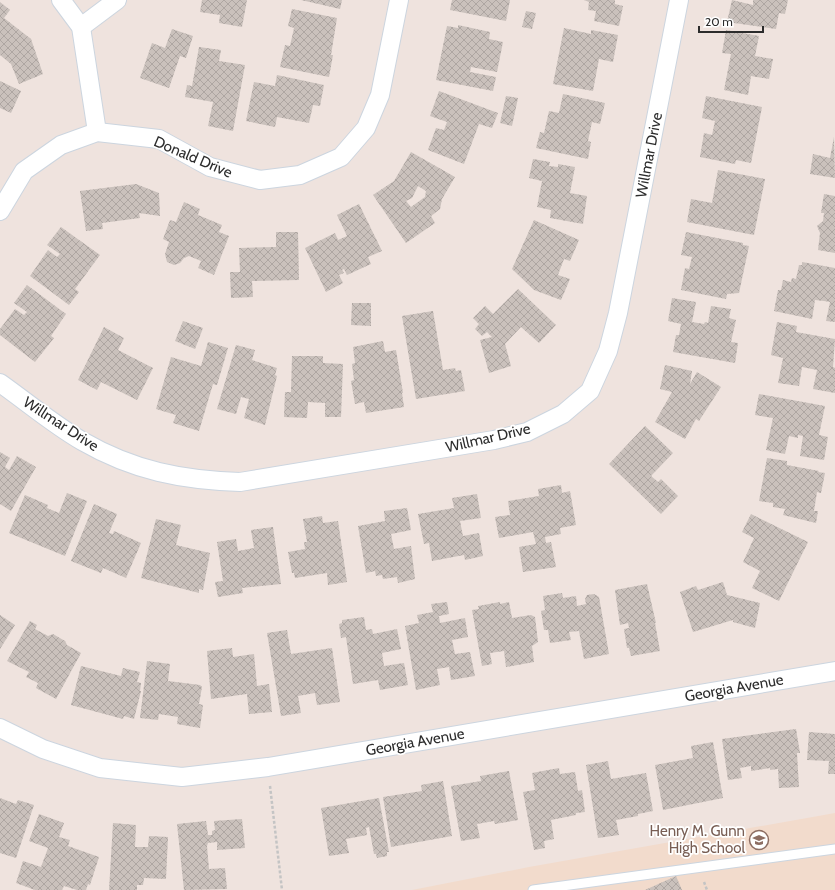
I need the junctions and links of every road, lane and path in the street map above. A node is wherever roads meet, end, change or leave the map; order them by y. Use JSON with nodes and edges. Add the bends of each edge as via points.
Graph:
{"nodes":[{"id":1,"x":61,"y":0,"type":"edge"},
{"id":2,"x":117,"y":0,"type":"edge"},
{"id":3,"x":399,"y":0,"type":"edge"},
{"id":4,"x":679,"y":0,"type":"edge"},
{"id":5,"x":81,"y":27,"type":"junction"},
{"id":6,"x":97,"y":132,"type":"junction"},
{"id":7,"x":0,"y":211,"type":"edge"},
{"id":8,"x":0,"y":383,"type":"edge"},
{"id":9,"x":835,"y":669,"type":"edge"},
{"id":10,"x":0,"y":728,"type":"edge"},
{"id":11,"x":268,"y":767,"type":"junction"},
{"id":12,"x":835,"y":849,"type":"edge"},
{"id":13,"x":282,"y":890,"type":"edge"},
{"id":14,"x":533,"y":890,"type":"edge"}],
"edges":[{"from":1,"to":5,"type":"street"},
{"from":2,"to":5,"type":"street"},
{"from":3,"to":6,"type":"street","name":"Donald Drive","via":[[380,95],[366,128],[341,157],[300,175],[260,180],[210,167],[160,140]]},
{"from":4,"to":8,"type":"street","name":"Willmar Drive","via":[[610,344],[590,391],[563,414],[527,432],[494,440],[240,482],[207,481],[172,476],[125,462],[82,441]]},
{"from":5,"to":6,"type":"street"},
{"from":6,"to":7,"type":"street","name":"Donald Drive","via":[[61,145],[24,171]]},
{"from":9,"to":11,"type":"street","name":"Georgia Avenue"},
{"from":10,"to":11,"type":"street","name":"Georgia Avenue","via":[[43,749],[100,768],[182,777]]},
{"from":11,"to":13,"type":"path"},
{"from":12,"to":14,"type":"lane"}]}
